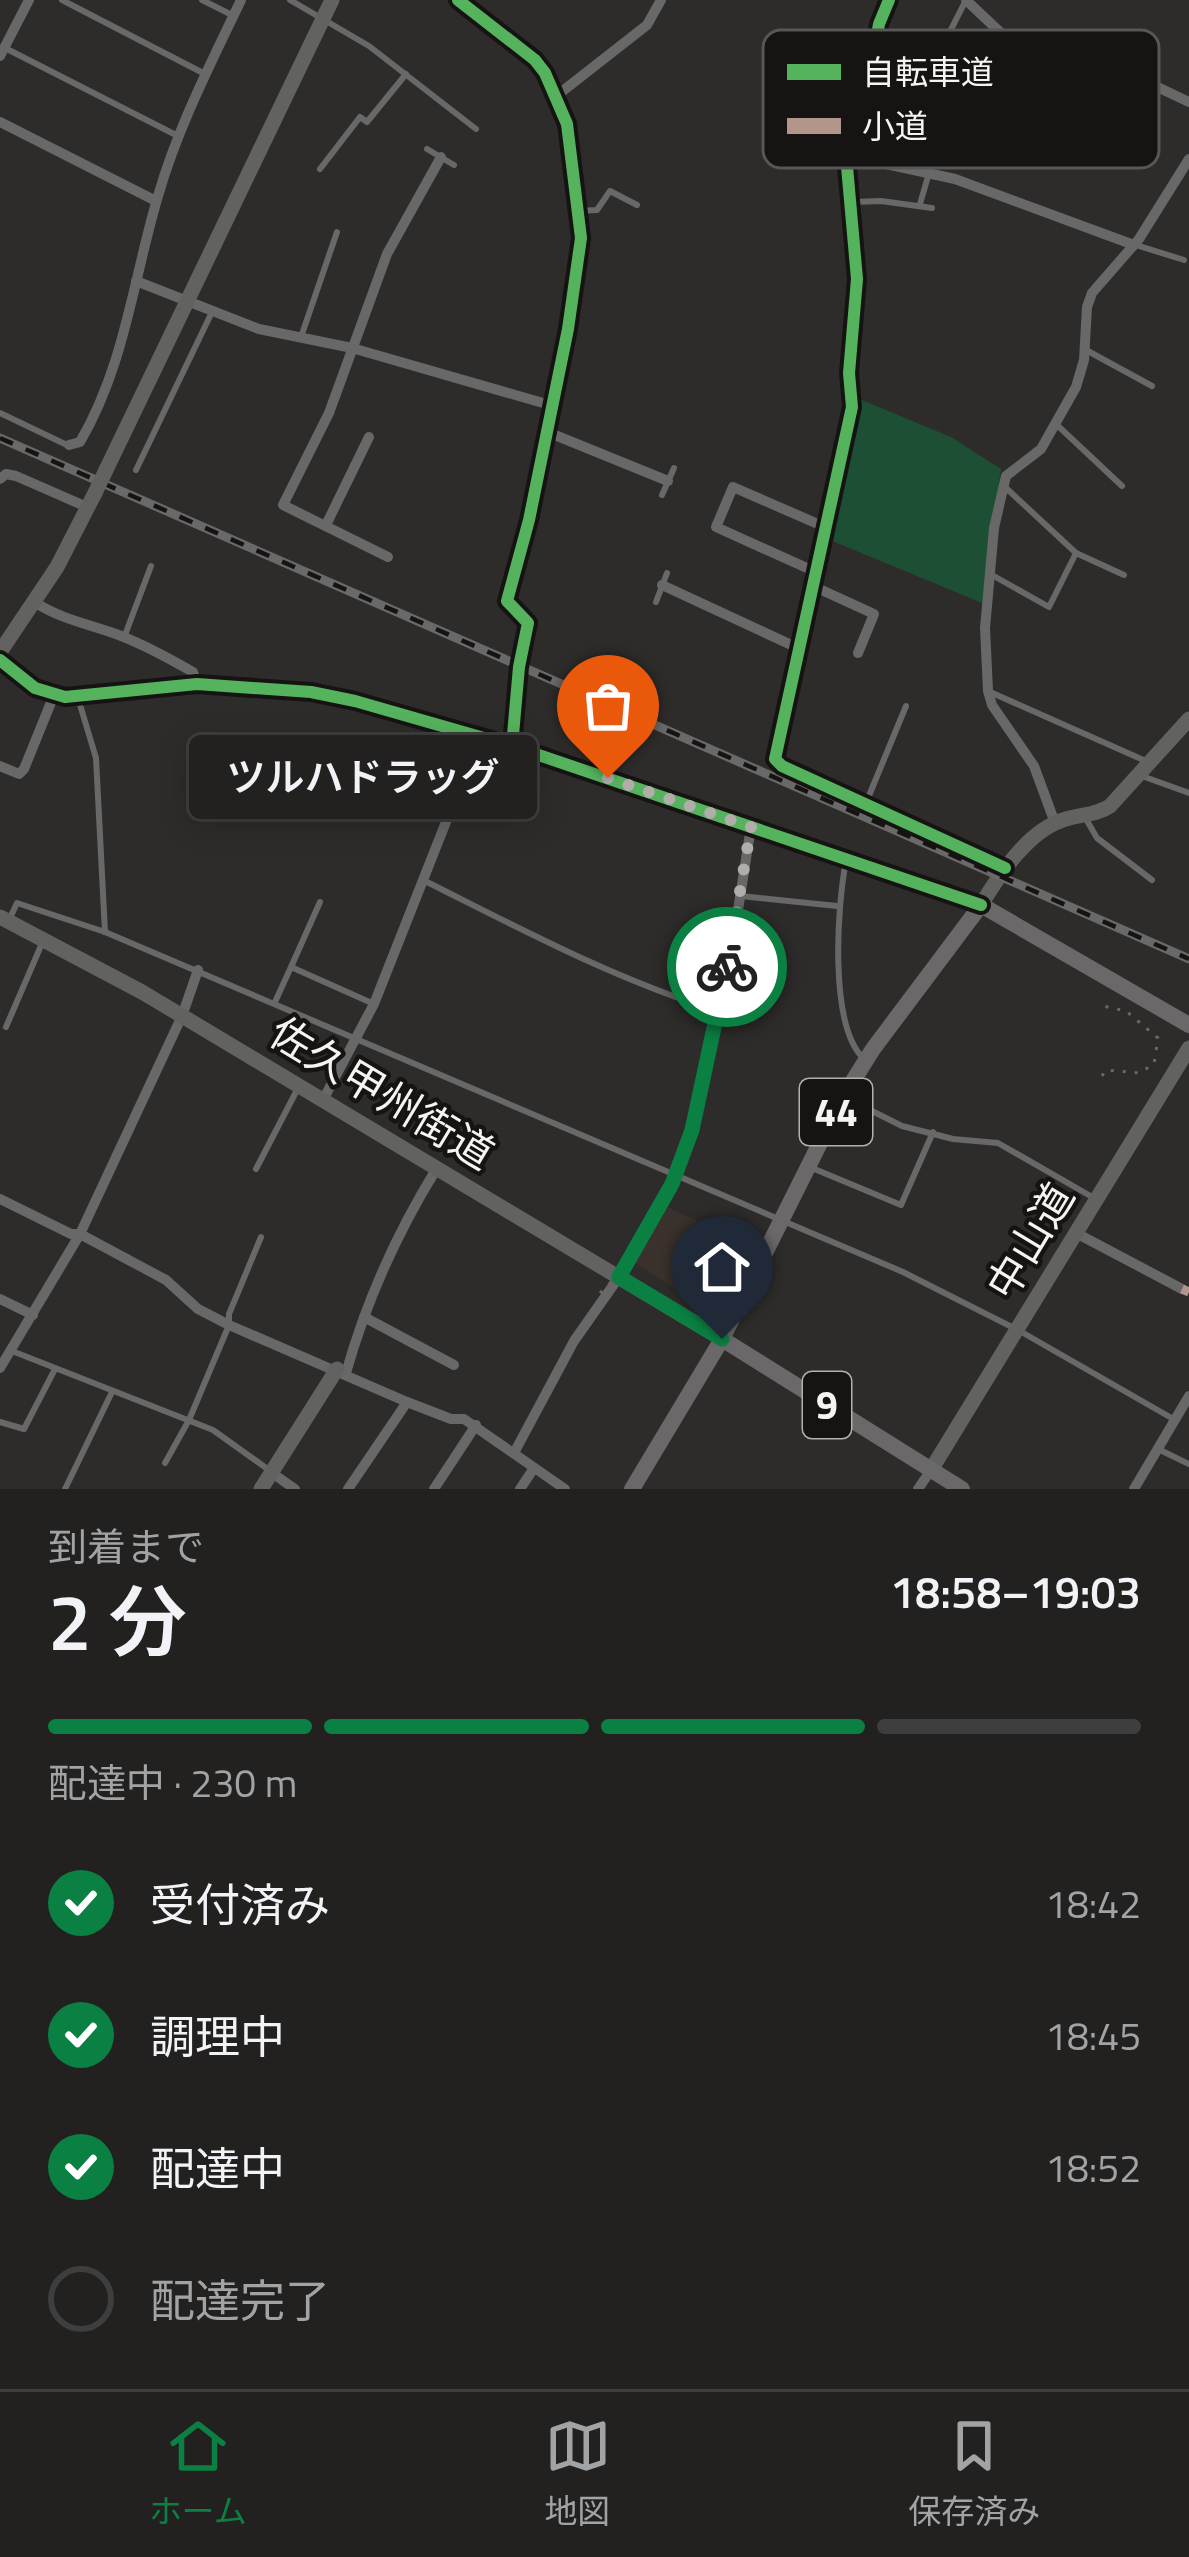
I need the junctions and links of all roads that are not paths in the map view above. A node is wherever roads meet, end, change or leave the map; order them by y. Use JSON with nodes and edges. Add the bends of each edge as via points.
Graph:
{"nodes":[{"id":1,"x":29,"y":0,"type":"edge"},
{"id":2,"x":62,"y":0,"type":"edge"},
{"id":3,"x":202,"y":0,"type":"edge"},
{"id":4,"x":241,"y":0,"type":"edge"},
{"id":5,"x":290,"y":0,"type":"edge"},
{"id":6,"x":332,"y":0,"type":"edge"},
{"id":7,"x":458,"y":0,"type":"edge"},
{"id":8,"x":661,"y":0,"type":"edge"},
{"id":9,"x":889,"y":0,"type":"edge"},
{"id":10,"x":966,"y":0,"type":"edge"},
{"id":11,"x":234,"y":16,"type":"junction"},
{"id":12,"x":323,"y":19,"type":"junction"},
{"id":13,"x":878,"y":30,"type":"edge"},
{"id":14,"x":951,"y":30,"type":"edge"},
{"id":15,"x":998,"y":30,"type":"edge"},
{"id":16,"x":1,"y":50,"type":"edge"},
{"id":17,"x":205,"y":74,"type":"junction"},
{"id":18,"x":406,"y":74,"type":"junction"},
{"id":19,"x":1159,"y":88,"type":"edge"},
{"id":20,"x":555,"y":97,"type":"junction"},
{"id":21,"x":1189,"y":102,"type":"edge"},
{"id":22,"x":0,"y":122,"type":"edge"},
{"id":23,"x":476,"y":129,"type":"dead end"},
{"id":24,"x":176,"y":135,"type":"junction"},
{"id":25,"x":427,"y":149,"type":"dead end"},
{"id":26,"x":441,"y":157,"type":"junction"},
{"id":27,"x":1189,"y":159,"type":"edge"},
{"id":28,"x":454,"y":165,"type":"dead end"},
{"id":29,"x":846,"y":168,"type":"edge"},
{"id":30,"x":906,"y":168,"type":"edge"},
{"id":31,"x":320,"y":170,"type":"dead end"},
{"id":32,"x":929,"y":173,"type":"junction"},
{"id":33,"x":156,"y":201,"type":"junction"},
{"id":34,"x":849,"y":202,"type":"junction"},
{"id":35,"x":637,"y":205,"type":"dead end"},
{"id":36,"x":920,"y":205,"type":"junction"},
{"id":37,"x":932,"y":208,"type":"dead end"},
{"id":38,"x":578,"y":211,"type":"junction"},
{"id":39,"x":338,"y":232,"type":"dead end"},
{"id":40,"x":1134,"y":245,"type":"junction"},
{"id":41,"x":1184,"y":260,"type":"dead end"},
{"id":42,"x":136,"y":281,"type":"junction"},
{"id":43,"x":187,"y":303,"type":"junction"},
{"id":44,"x":212,"y":312,"type":"junction"},
{"id":45,"x":301,"y":337,"type":"junction"},
{"id":46,"x":352,"y":348,"type":"junction"},
{"id":47,"x":1086,"y":350,"type":"junction"},
{"id":48,"x":1152,"y":386,"type":"dead end"},
{"id":49,"x":550,"y":406,"type":"junction"},
{"id":50,"x":0,"y":412,"type":"edge"},
{"id":51,"x":1057,"y":424,"type":"junction"},
{"id":52,"x":545,"y":431,"type":"junction"},
{"id":53,"x":369,"y":437,"type":"dead end"},
{"id":54,"x":69,"y":446,"type":"joint"},
{"id":55,"x":362,"y":451,"type":"junction"},
{"id":56,"x":376,"y":459,"type":"dead end"},
{"id":57,"x":674,"y":468,"type":"dead end"},
{"id":58,"x":136,"y":470,"type":"dead end"},
{"id":59,"x":0,"y":479,"type":"edge"},
{"id":60,"x":668,"y":481,"type":"junction"},
{"id":61,"x":1122,"y":485,"type":"dead end"},
{"id":62,"x":1003,"y":486,"type":"junction"},
{"id":63,"x":662,"y":495,"type":"dead end"},
{"id":64,"x":91,"y":500,"type":"junction"},
{"id":65,"x":326,"y":525,"type":"junction"},
{"id":66,"x":827,"y":528,"type":"junction"},
{"id":67,"x":380,"y":535,"type":"dead end"},
{"id":68,"x":373,"y":549,"type":"junction"},
{"id":69,"x":1076,"y":553,"type":"junction"},
{"id":70,"x":388,"y":557,"type":"dead end"},
{"id":71,"x":151,"y":566,"type":"dead end"},
{"id":72,"x":818,"y":573,"type":"junction"},
{"id":73,"x":988,"y":573,"type":"junction"},
{"id":74,"x":1124,"y":575,"type":"dead end"},
{"id":75,"x":665,"y":579,"type":"joint"},
{"id":76,"x":815,"y":587,"type":"junction"},
{"id":77,"x":656,"y":602,"type":"dead end"},
{"id":78,"x":36,"y":603,"type":"junction"},
{"id":79,"x":868,"y":630,"type":"junction"},
{"id":80,"x":883,"y":636,"type":"dead end"},
{"id":81,"x":124,"y":638,"type":"junction"},
{"id":82,"x":800,"y":650,"type":"junction"},
{"id":83,"x":858,"y":653,"type":"dead end"},
{"id":84,"x":0,"y":656,"type":"edge"},
{"id":85,"x":197,"y":684,"type":"junction"},
{"id":86,"x":988,"y":691,"type":"junction"},
{"id":87,"x":54,"y":695,"type":"junction"},
{"id":88,"x":78,"y":698,"type":"junction"},
{"id":89,"x":906,"y":706,"type":"dead end"},
{"id":90,"x":1189,"y":719,"type":"edge"},
{"id":91,"x":480,"y":736,"type":"junction"},
{"id":92,"x":512,"y":746,"type":"junction"},
{"id":93,"x":0,"y":766,"type":"edge"},
{"id":94,"x":1146,"y":769,"type":"junction"},
{"id":95,"x":1189,"y":793,"type":"edge"},
{"id":96,"x":865,"y":806,"type":"junction"},
{"id":97,"x":1084,"y":816,"type":"junction"},
{"id":98,"x":1055,"y":823,"type":"junction"},
{"id":99,"x":751,"y":827,"type":"junction"},
{"id":100,"x":846,"y":859,"type":"junction"},
{"id":101,"x":1005,"y":868,"type":"junction"},
{"id":102,"x":423,"y":880,"type":"junction"},
{"id":103,"x":1152,"y":880,"type":"dead end"},
{"id":104,"x":741,"y":896,"type":"junction"},
{"id":105,"x":320,"y":902,"type":"dead end"},
{"id":106,"x":981,"y":905,"type":"junction"},
{"id":107,"x":837,"y":906,"type":"junction"},
{"id":108,"x":4,"y":919,"type":"edge"},
{"id":109,"x":105,"y":932,"type":"junction"},
{"id":110,"x":45,"y":938,"type":"junction"},
{"id":111,"x":292,"y":967,"type":"junction"},
{"id":112,"x":198,"y":970,"type":"junction"},
{"id":113,"x":274,"y":1003,"type":"junction"},
{"id":114,"x":374,"y":1004,"type":"junction"},
{"id":115,"x":717,"y":1011,"type":"junction"},
{"id":116,"x":182,"y":1016,"type":"junction"},
{"id":117,"x":1189,"y":1025,"type":"edge"},
{"id":118,"x":5,"y":1027,"type":"dead end"},
{"id":119,"x":357,"y":1037,"type":"junction"},
{"id":120,"x":1189,"y":1048,"type":"edge"},
{"id":121,"x":866,"y":1060,"type":"junction"},
{"id":122,"x":299,"y":1086,"type":"junction"},
{"id":123,"x":843,"y":1096,"type":"junction"},
{"id":124,"x":322,"y":1100,"type":"junction"},
{"id":125,"x":932,"y":1132,"type":"junction"},
{"id":126,"x":810,"y":1167,"type":"junction"},
{"id":127,"x":256,"y":1168,"type":"dead end"},
{"id":128,"x":437,"y":1168,"type":"junction"},
{"id":129,"x":677,"y":1172,"type":"junction"},
{"id":130,"x":0,"y":1199,"type":"edge"},
{"id":131,"x":1097,"y":1200,"type":"junction"},
{"id":132,"x":783,"y":1219,"type":"junction"},
{"id":133,"x":1076,"y":1233,"type":"junction"},
{"id":134,"x":80,"y":1234,"type":"junction"},
{"id":135,"x":261,"y":1237,"type":"dead end"},
{"id":136,"x":619,"y":1277,"type":"junction"},
{"id":137,"x":1182,"y":1289,"type":"dead end"},
{"id":138,"x":0,"y":1299,"type":"edge"},
{"id":139,"x":33,"y":1315,"type":"junction"},
{"id":140,"x":364,"y":1317,"type":"junction"},
{"id":141,"x":229,"y":1325,"type":"junction"},
{"id":142,"x":1018,"y":1330,"type":"junction"},
{"id":143,"x":722,"y":1339,"type":"junction"},
{"id":144,"x":12,"y":1352,"type":"junction"},
{"id":145,"x":454,"y":1364,"type":"dead end"},
{"id":146,"x":0,"y":1368,"type":"edge"},
{"id":147,"x":55,"y":1369,"type":"junction"},
{"id":148,"x":342,"y":1371,"type":"junction"},
{"id":149,"x":112,"y":1392,"type":"junction"},
{"id":150,"x":1189,"y":1396,"type":"edge"},
{"id":151,"x":407,"y":1402,"type":"junction"},
{"id":152,"x":189,"y":1420,"type":"junction"},
{"id":153,"x":1175,"y":1420,"type":"junction"},
{"id":154,"x":0,"y":1422,"type":"edge"},
{"id":155,"x":476,"y":1425,"type":"junction"},
{"id":156,"x":1158,"y":1449,"type":"junction"},
{"id":157,"x":514,"y":1454,"type":"junction"},
{"id":158,"x":165,"y":1463,"type":"dead end"},
{"id":159,"x":1189,"y":1465,"type":"edge"},
{"id":160,"x":534,"y":1468,"type":"junction"},
{"id":161,"x":931,"y":1470,"type":"junction"},
{"id":162,"x":272,"y":1473,"type":"junction"},
{"id":163,"x":350,"y":1488,"type":"edge"},
{"id":164,"x":65,"y":1489,"type":"edge"},
{"id":165,"x":261,"y":1489,"type":"edge"},
{"id":166,"x":295,"y":1489,"type":"edge"},
{"id":167,"x":434,"y":1489,"type":"edge"},
{"id":168,"x":520,"y":1489,"type":"edge"},
{"id":169,"x":565,"y":1489,"type":"edge"},
{"id":170,"x":632,"y":1489,"type":"edge"},
{"id":171,"x":918,"y":1489,"type":"edge"},
{"id":172,"x":962,"y":1489,"type":"edge"},
{"id":173,"x":1134,"y":1489,"type":"edge"}],
"edges":[{"from":1,"to":16,"type":"street"},
{"from":2,"to":17,"type":"lane"},
{"from":3,"to":11,"type":"lane"},
{"from":4,"to":11,"type":"street"},
{"from":5,"to":12,"type":"lane"},
{"from":6,"to":12,"type":"street"},
{"from":7,"to":20,"type":"street","via":[[535,60]]},
{"from":8,"to":20,"type":"street","via":[[647,25]]},
{"from":9,"to":13,"type":"street"},
{"from":10,"to":14,"type":"lane"},
{"from":10,"to":15,"type":"street"},
{"from":11,"to":17,"type":"street"},
{"from":12,"to":18,"type":"lane"},
{"from":12,"to":43,"type":"street"},
{"from":16,"to":24,"type":"lane"},
{"from":17,"to":24,"type":"street"},
{"from":18,"to":23,"type":"lane"},
{"from":18,"to":31,"type":"lane"},
{"from":19,"to":21,"type":"street"},
{"from":20,"to":38,"type":"street","via":[[567,124]]},
{"from":22,"to":33,"type":"street"},
{"from":24,"to":33,"type":"street"},
{"from":25,"to":26,"type":"lane"},
{"from":26,"to":28,"type":"lane"},
{"from":26,"to":46,"type":"street","via":[[387,254]]},
{"from":27,"to":40,"type":"street"},
{"from":29,"to":34,"type":"street"},
{"from":30,"to":32,"type":"street"},
{"from":32,"to":36,"type":"lane"},
{"from":32,"to":40,"type":"street"},
{"from":33,"to":42,"type":"street"},
{"from":34,"to":36,"type":"lane"},
{"from":34,"to":66,"type":"street","via":[[857,279],[852,407]]},
{"from":35,"to":38,"type":"lane","via":[[610,191],[597,210]]},
{"from":36,"to":37,"type":"lane"},
{"from":38,"to":49,"type":"street","via":[[577,275]]},
{"from":39,"to":45,"type":"lane"},
{"from":40,"to":41,"type":"lane"},
{"from":40,"to":47,"type":"street","via":[[1092,293]]},
{"from":42,"to":43,"type":"street"},
{"from":42,"to":54,"type":"street","via":[[104,397],[80,442]]},
{"from":43,"to":44,"type":"street"},
{"from":43,"to":64,"type":"street","bridge":true},
{"from":44,"to":45,"type":"street"},
{"from":44,"to":58,"type":"lane"},
{"from":45,"to":46,"type":"street"},
{"from":46,"to":49,"type":"street"},
{"from":46,"to":65,"type":"street","via":[[283,505]]},
{"from":47,"to":48,"type":"lane"},
{"from":47,"to":51,"type":"street"},
{"from":49,"to":52,"type":"street"},
{"from":50,"to":54,"type":"lane"},
{"from":51,"to":61,"type":"lane"},
{"from":51,"to":62,"type":"street"},
{"from":52,"to":60,"type":"street"},
{"from":52,"to":92,"type":"street","via":[[507,601],[528,623]]},
{"from":53,"to":55,"type":"street"},
{"from":55,"to":56,"type":"street"},
{"from":55,"to":65,"type":"street"},
{"from":57,"to":60,"type":"lane"},
{"from":59,"to":64,"type":"street","via":[[16,476]]},
{"from":60,"to":63,"type":"lane"},
{"from":62,"to":69,"type":"lane"},
{"from":62,"to":73,"type":"street"},
{"from":64,"to":78,"type":"street"},
{"from":65,"to":68,"type":"street"},
{"from":66,"to":72,"type":"street"},
{"from":66,"to":72,"type":"street","via":[[733,487],[716,527]]},
{"from":67,"to":68,"type":"lane"},
{"from":68,"to":70,"type":"street"},
{"from":69,"to":73,"type":"lane","via":[[1049,607]]},
{"from":69,"to":74,"type":"lane"},
{"from":71,"to":81,"type":"lane"},
{"from":72,"to":76,"type":"street"},
{"from":73,"to":86,"type":"street"},
{"from":75,"to":77,"type":"lane"},
{"from":75,"to":82,"type":"street"},
{"from":76,"to":79,"type":"street","via":[[874,614]]},
{"from":76,"to":82,"type":"street"},
{"from":78,"to":81,"type":"street"},
{"from":78,"to":84,"type":"street"},
{"from":79,"to":80,"type":"lane"},
{"from":79,"to":83,"type":"street"},
{"from":81,"to":85,"type":"street","via":[[193,672]]},
{"from":82,"to":96,"type":"street","via":[[775,759]]},
{"from":84,"to":87,"type":"street","via":[[17,677]]},
{"from":85,"to":88,"type":"street"},
{"from":85,"to":91,"type":"street","via":[[333,696]]},
{"from":86,"to":94,"type":"lane"},
{"from":86,"to":98,"type":"street","via":[[1034,766]]},
{"from":87,"to":88,"type":"street"},
{"from":87,"to":93,"type":"street","via":[[25,769]]},
{"from":88,"to":109,"type":"lane","via":[[96,758]]},
{"from":89,"to":96,"type":"lane"},
{"from":90,"to":94,"type":"street"},
{"from":91,"to":92,"type":"street"},
{"from":91,"to":102,"type":"street"},
{"from":92,"to":99,"type":"street"},
{"from":94,"to":95,"type":"lane","via":[[1157,784]]},
{"from":94,"to":97,"type":"street","via":[[1110,806]]},
{"from":96,"to":101,"type":"street"},
{"from":97,"to":98,"type":"street"},
{"from":97,"to":103,"type":"lane","via":[[1097,838]]},
{"from":98,"to":101,"type":"street"},
{"from":99,"to":100,"type":"street"},
{"from":99,"to":104,"type":"street"},
{"from":100,"to":106,"type":"street"},
{"from":100,"to":107,"type":"lane"},
{"from":101,"to":106,"type":"street"},
{"from":102,"to":114,"type":"street"},
{"from":102,"to":115,"type":"lane","via":[[592,964]]},
{"from":104,"to":107,"type":"lane"},
{"from":104,"to":115,"type":"street"},
{"from":105,"to":111,"type":"lane"},
{"from":106,"to":117,"type":"main road"},
{"from":106,"to":121,"type":"main road","number":"44"},
{"from":107,"to":121,"type":"lane","via":[[848,1026]]},
{"from":108,"to":109,"type":"lane","via":[[17,903]]},
{"from":108,"to":110,"type":"street","name":"佐久甲州街道"},
{"from":109,"to":112,"type":"lane"},
{"from":110,"to":116,"type":"street","name":"佐久甲州街道"},
{"from":110,"to":118,"type":"lane"},
{"from":111,"to":113,"type":"lane"},
{"from":111,"to":114,"type":"lane"},
{"from":112,"to":113,"type":"lane"},
{"from":112,"to":116,"type":"street"},
{"from":113,"to":119,"type":"lane"},
{"from":114,"to":119,"type":"street"},
{"from":115,"to":129,"type":"street"},
{"from":116,"to":122,"type":"street","name":"佐久甲州街道"},
{"from":116,"to":134,"type":"street"},
{"from":119,"to":124,"type":"street"},
{"from":119,"to":129,"type":"lane"},
{"from":120,"to":131,"type":"street","name":"中山道"},
{"from":121,"to":123,"type":"main road","number":"44"},
{"from":122,"to":124,"type":"street","name":"佐久甲州街道"},
{"from":122,"to":127,"type":"lane"},
{"from":123,"to":125,"type":"lane"},
{"from":123,"to":126,"type":"main road","number":"44"},
{"from":124,"to":128,"type":"street","name":"佐久甲州街道"},
{"from":125,"to":126,"type":"lane","via":[[901,1205]]},
{"from":125,"to":131,"type":"lane","via":[[998,1144]]},
{"from":126,"to":132,"type":"main road","number":"44"},
{"from":128,"to":136,"type":"street","name":"佐久甲州街道"},
{"from":128,"to":140,"type":"street"},
{"from":129,"to":132,"type":"lane"},
{"from":129,"to":136,"type":"street"},
{"from":130,"to":134,"type":"street"},
{"from":131,"to":133,"type":"street","name":"中山道"},
{"from":132,"to":142,"type":"lane"},
{"from":132,"to":143,"type":"main road","number":"44"},
{"from":133,"to":137,"type":"street"},
{"from":133,"to":142,"type":"street","name":"中山道"},
{"from":134,"to":139,"type":"street"},
{"from":134,"to":141,"type":"street"},
{"from":135,"to":141,"type":"lane"},
{"from":136,"to":143,"type":"street","name":"佐久甲州街道"},
{"from":136,"to":157,"type":"street","via":[[574,1341]]},
{"from":138,"to":139,"type":"street"},
{"from":139,"to":144,"type":"street"},
{"from":140,"to":145,"type":"street"},
{"from":140,"to":148,"type":"street"},
{"from":141,"to":148,"type":"street"},
{"from":141,"to":152,"type":"lane"},
{"from":142,"to":153,"type":"lane"},
{"from":142,"to":161,"type":"street","name":"中山道"},
{"from":143,"to":161,"type":"main road","number":"9"},
{"from":143,"to":170,"type":"main road","number":"44"},
{"from":144,"to":146,"type":"street"},
{"from":144,"to":147,"type":"lane"},
{"from":147,"to":149,"type":"lane"},
{"from":147,"to":154,"type":"lane","via":[[24,1429]]},
{"from":148,"to":151,"type":"street"},
{"from":148,"to":162,"type":"street"},
{"from":149,"to":152,"type":"lane"},
{"from":149,"to":164,"type":"lane"},
{"from":150,"to":153,"type":"street"},
{"from":151,"to":155,"type":"street"},
{"from":151,"to":163,"type":"street"},
{"from":152,"to":158,"type":"lane"},
{"from":152,"to":162,"type":"lane"},
{"from":153,"to":156,"type":"street"},
{"from":155,"to":157,"type":"street"},
{"from":155,"to":167,"type":"street"},
{"from":156,"to":159,"type":"lane"},
{"from":156,"to":173,"type":"street"},
{"from":157,"to":160,"type":"street"},
{"from":160,"to":168,"type":"street"},
{"from":160,"to":169,"type":"street"},
{"from":161,"to":171,"type":"street"},
{"from":161,"to":172,"type":"main road","number":"9"},
{"from":162,"to":165,"type":"street"},
{"from":162,"to":166,"type":"street"}]}
